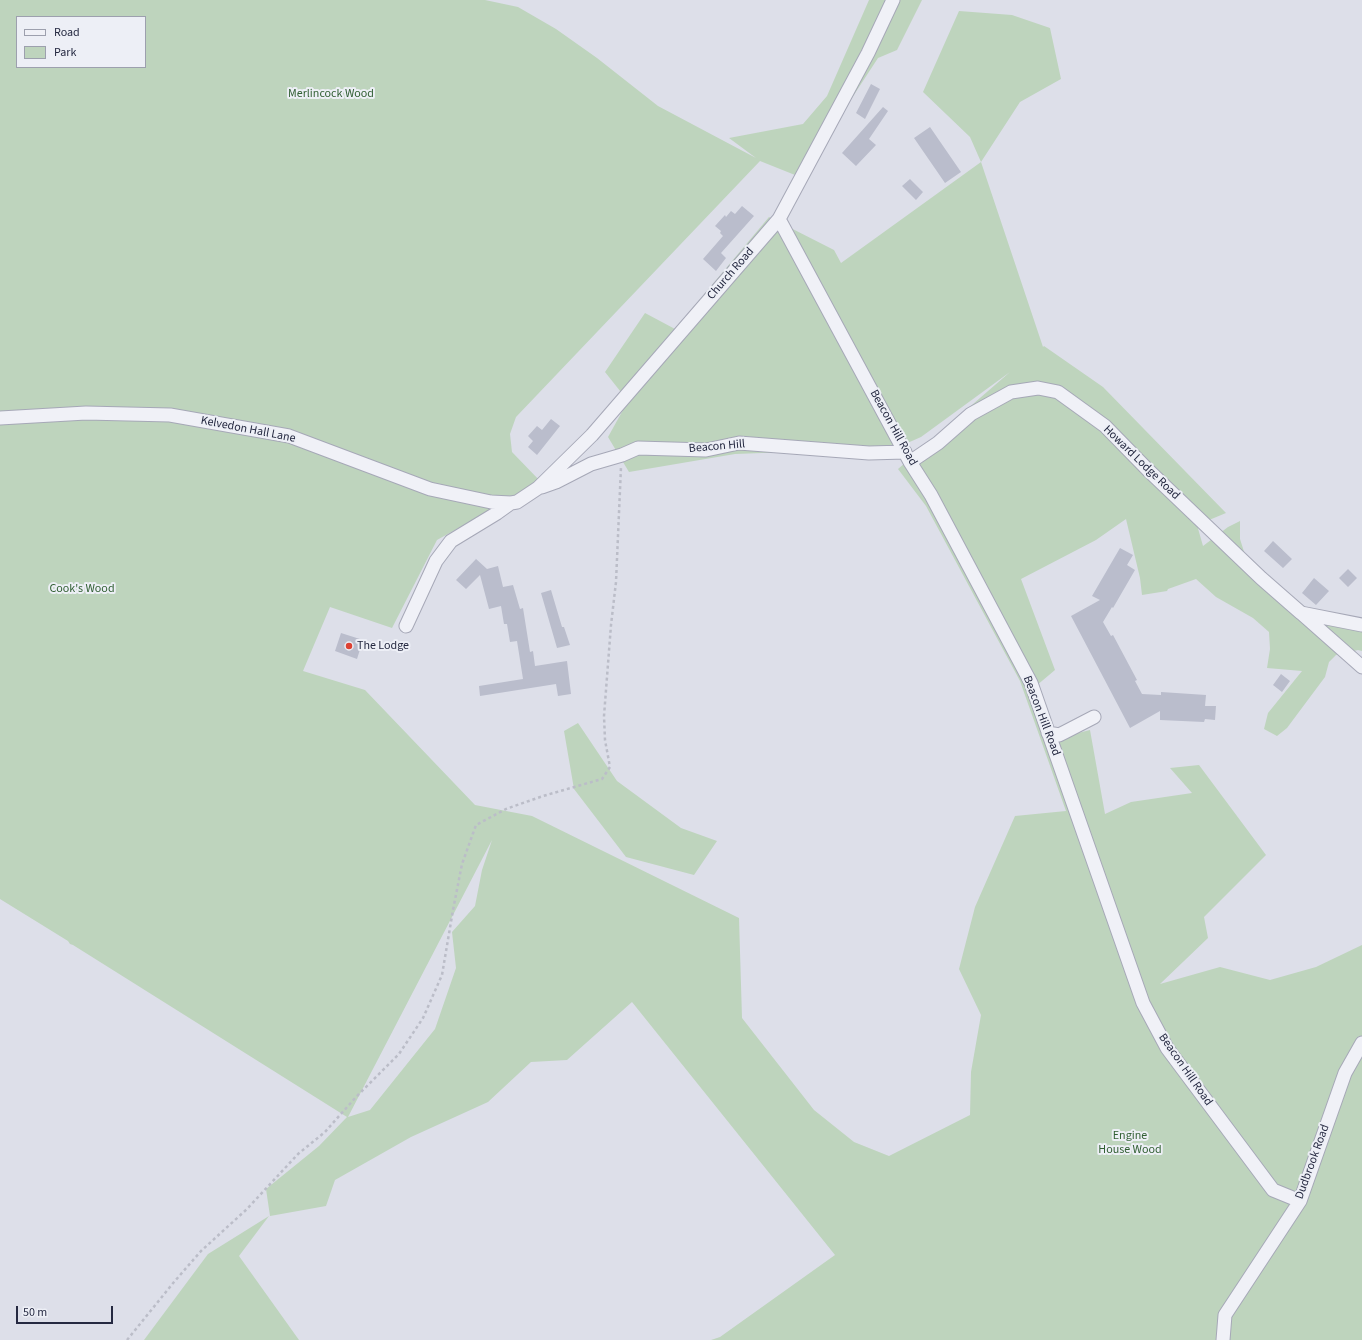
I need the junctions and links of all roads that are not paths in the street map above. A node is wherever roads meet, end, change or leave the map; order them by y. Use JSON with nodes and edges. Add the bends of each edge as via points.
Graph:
{"nodes":[{"id":1,"x":893,"y":0,"type":"edge"},
{"id":2,"x":779,"y":219,"type":"junction"},
{"id":3,"x":0,"y":418,"type":"edge"},
{"id":4,"x":908,"y":457,"type":"junction"},
{"id":5,"x":538,"y":488,"type":"junction"},
{"id":6,"x":511,"y":503,"type":"junction"},
{"id":7,"x":1301,"y":613,"type":"junction"},
{"id":8,"x":1362,"y":625,"type":"edge"},
{"id":9,"x":406,"y":626,"type":"dead end"},
{"id":10,"x":1362,"y":667,"type":"edge"},
{"id":11,"x":1094,"y":717,"type":"dead end"},
{"id":12,"x":1048,"y":733,"type":"junction"},
{"id":13,"x":1362,"y":1043,"type":"edge"},
{"id":14,"x":1300,"y":1201,"type":"junction"},
{"id":15,"x":1224,"y":1340,"type":"edge"}],
"edges":[{"from":1,"to":2,"type":"street","name":"Church Road","via":[[868,53]]},
{"from":2,"to":4,"type":"street","name":"Beacon Hill Road"},
{"from":2,"to":5,"type":"street","name":"Church Road","via":[[592,435]]},
{"from":3,"to":6,"type":"street","name":"Kelvedon Hall Lane","via":[[86,413],[170,415],[289,436],[430,489],[490,502]]},
{"from":4,"to":5,"type":"street","name":"Beacon Hill","via":[[739,443],[706,450],[638,448],[591,464]]},
{"from":4,"to":7,"type":"street","name":"Howard Lodge Road","via":[[938,443],[971,414],[1011,392],[1038,388],[1058,392],[1105,426],[1148,470]]},
{"from":4,"to":12,"type":"street","name":"Beacon Hill Road","via":[[931,495],[1031,683]]},
{"from":5,"to":6,"type":"street","name":"Church Road","via":[[523,499]]},
{"from":6,"to":9,"type":"street","name":"Church Road","via":[[451,541],[436,561]]},
{"from":7,"to":8,"type":"street"},
{"from":7,"to":10,"type":"street","name":"Howard Lodge Road"},
{"from":11,"to":12,"type":"street","via":[[1059,735]]},
{"from":12,"to":14,"type":"street","name":"Beacon Hill Road","via":[[1143,1003],[1167,1048],[1273,1190]]},
{"from":13,"to":14,"type":"street","name":"Dudbrook Road","via":[[1345,1073]]},
{"from":14,"to":15,"type":"street","name":"Dudbrook Road","via":[[1225,1315]]}]}
